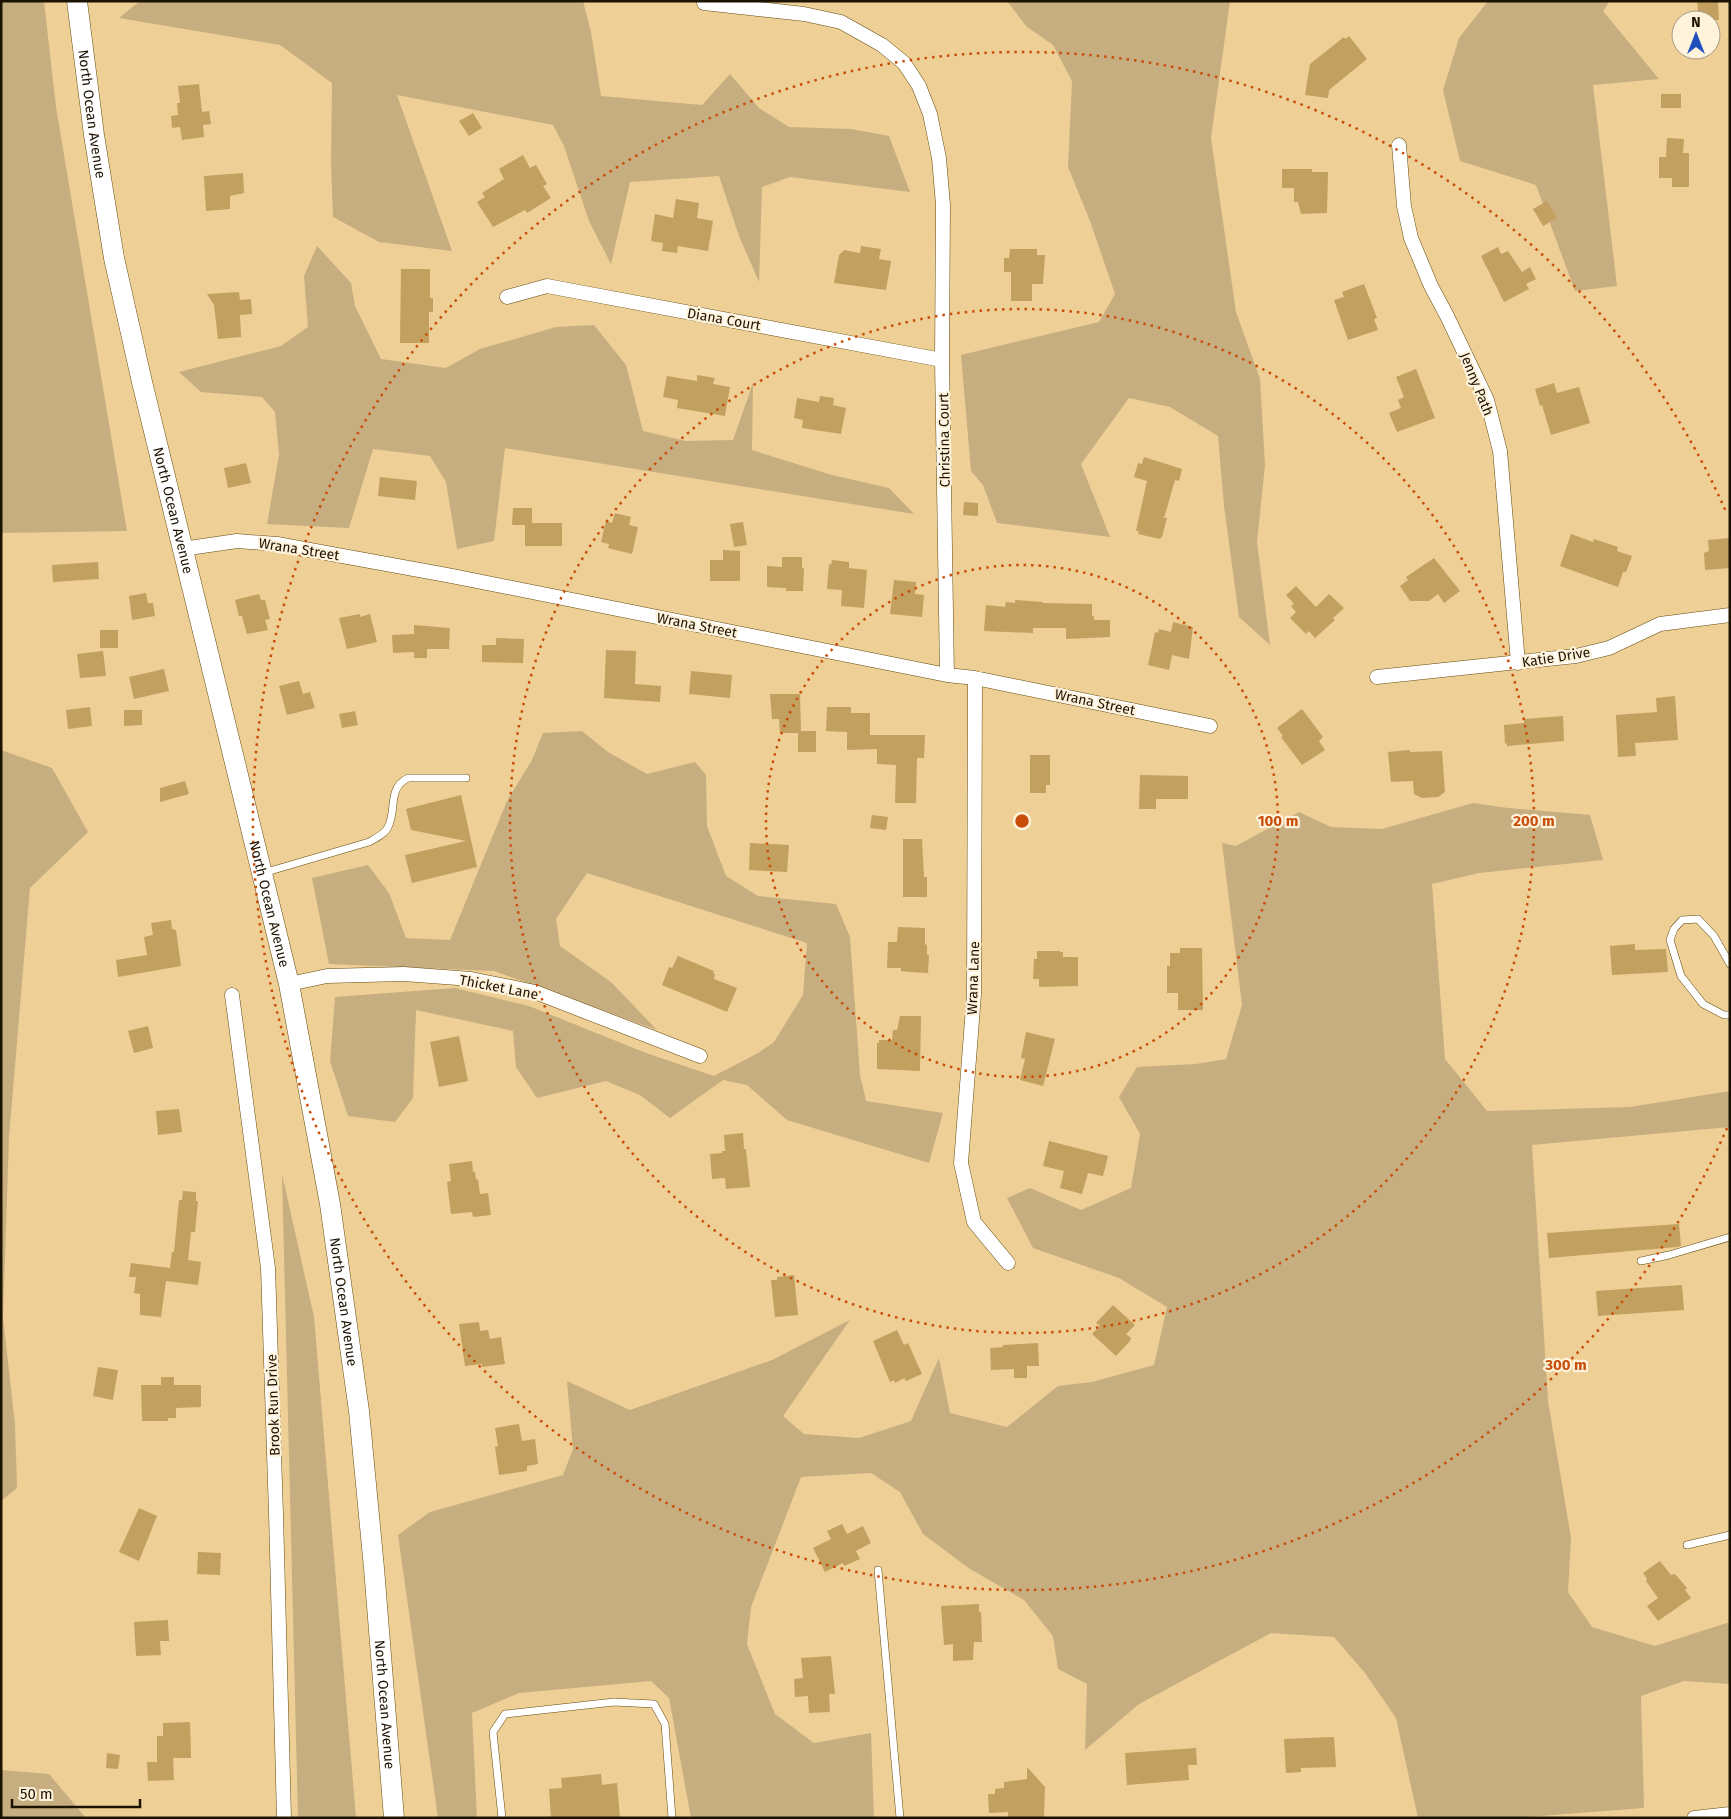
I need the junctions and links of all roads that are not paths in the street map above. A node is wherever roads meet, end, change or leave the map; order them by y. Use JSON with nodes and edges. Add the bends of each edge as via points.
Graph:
{"nodes":[{"id":1,"x":77,"y":1,"type":"edge"},
{"id":2,"x":704,"y":3,"type":"dead end"},
{"id":3,"x":1400,"y":145,"type":"dead end"},
{"id":4,"x":507,"y":298,"type":"dead end"},
{"id":5,"x":942,"y":360,"type":"junction"},
{"id":6,"x":182,"y":549,"type":"junction"},
{"id":7,"x":1730,"y":615,"type":"edge"},
{"id":8,"x":1518,"y":663,"type":"junction"},
{"id":9,"x":947,"y":675,"type":"junction"},
{"id":10,"x":1376,"y":677,"type":"dead end"},
{"id":11,"x":976,"y":678,"type":"junction"},
{"id":12,"x":1210,"y":726,"type":"dead end"},
{"id":13,"x":466,"y":778,"type":"dead end"},
{"id":14,"x":262,"y":873,"type":"junction"},
{"id":15,"x":1730,"y":964,"type":"edge"},
{"id":16,"x":289,"y":984,"type":"junction"},
{"id":17,"x":232,"y":995,"type":"dead end"},
{"id":18,"x":1730,"y":1014,"type":"edge"},
{"id":19,"x":700,"y":1056,"type":"dead end"},
{"id":20,"x":1730,"y":1237,"type":"edge"},
{"id":21,"x":1641,"y":1261,"type":"dead end"},
{"id":22,"x":1008,"y":1263,"type":"dead end"},
{"id":23,"x":1730,"y":1535,"type":"edge"},
{"id":24,"x":1688,"y":1545,"type":"dead end"},
{"id":25,"x":878,"y":1570,"type":"dead end"},
{"id":26,"x":1730,"y":1814,"type":"edge"},
{"id":27,"x":284,"y":1818,"type":"edge"},
{"id":28,"x":394,"y":1818,"type":"edge"},
{"id":29,"x":502,"y":1818,"type":"edge"},
{"id":30,"x":672,"y":1818,"type":"edge"},
{"id":31,"x":900,"y":1818,"type":"edge"},
{"id":32,"x":1694,"y":1818,"type":"edge"}],
"edges":[{"from":1,"to":6,"type":"main road","name":"North Ocean Avenue","via":[[95,144],[114,258]]},
{"from":2,"to":5,"type":"street","name":"Christina Court","via":[[804,14],[841,22],[882,45],[904,63],[919,86],[930,114],[939,158],[943,205]]},
{"from":3,"to":8,"type":"street","name":"Jenny Path","via":[[1404,206],[1411,238],[1487,400],[1500,451]]},
{"from":4,"to":5,"type":"street","name":"Diana Court","via":[[547,286]]},
{"from":5,"to":9,"type":"street","name":"Christina Court"},
{"from":6,"to":9,"type":"street","name":"Wrana Street","via":[[237,541],[277,544]]},
{"from":6,"to":14,"type":"main road","name":"North Ocean Avenue"},
{"from":7,"to":8,"type":"street","name":"Katie Drive","via":[[1660,624],[1609,648],[1576,656]]},
{"from":8,"to":10,"type":"street","name":"Katie Drive"},
{"from":9,"to":11,"type":"street","name":"Wrana Street"},
{"from":11,"to":12,"type":"street","name":"Wrana Street"},
{"from":11,"to":22,"type":"street","name":"Wrana Lane","via":[[974,994],[960,1163],[974,1222]]},
{"from":13,"to":14,"type":"lane","via":[[408,778],[400,781],[388,828],[380,836]]},
{"from":14,"to":16,"type":"main road","name":"North Ocean Avenue"},
{"from":15,"to":18,"type":"lane","via":[[1714,936],[1698,920],[1682,920],[1674,929],[1670,940],[1681,976],[1703,1004]]},
{"from":16,"to":19,"type":"street","name":"Thicket Lane","via":[[347,975],[404,974],[471,979],[535,992]]},
{"from":16,"to":28,"type":"main road","name":"North Ocean Avenue","via":[[330,1204],[359,1411]]},
{"from":17,"to":27,"type":"street","name":"Brook Run Drive","via":[[268,1268]]},
{"from":20,"to":21,"type":"lane"},
{"from":23,"to":24,"type":"lane"},
{"from":25,"to":31,"type":"lane"},
{"from":26,"to":32,"type":"street"},
{"from":29,"to":30,"type":"lane","via":[[493,1732],[506,1714],[614,1702],[654,1704],[665,1724]]}]}
